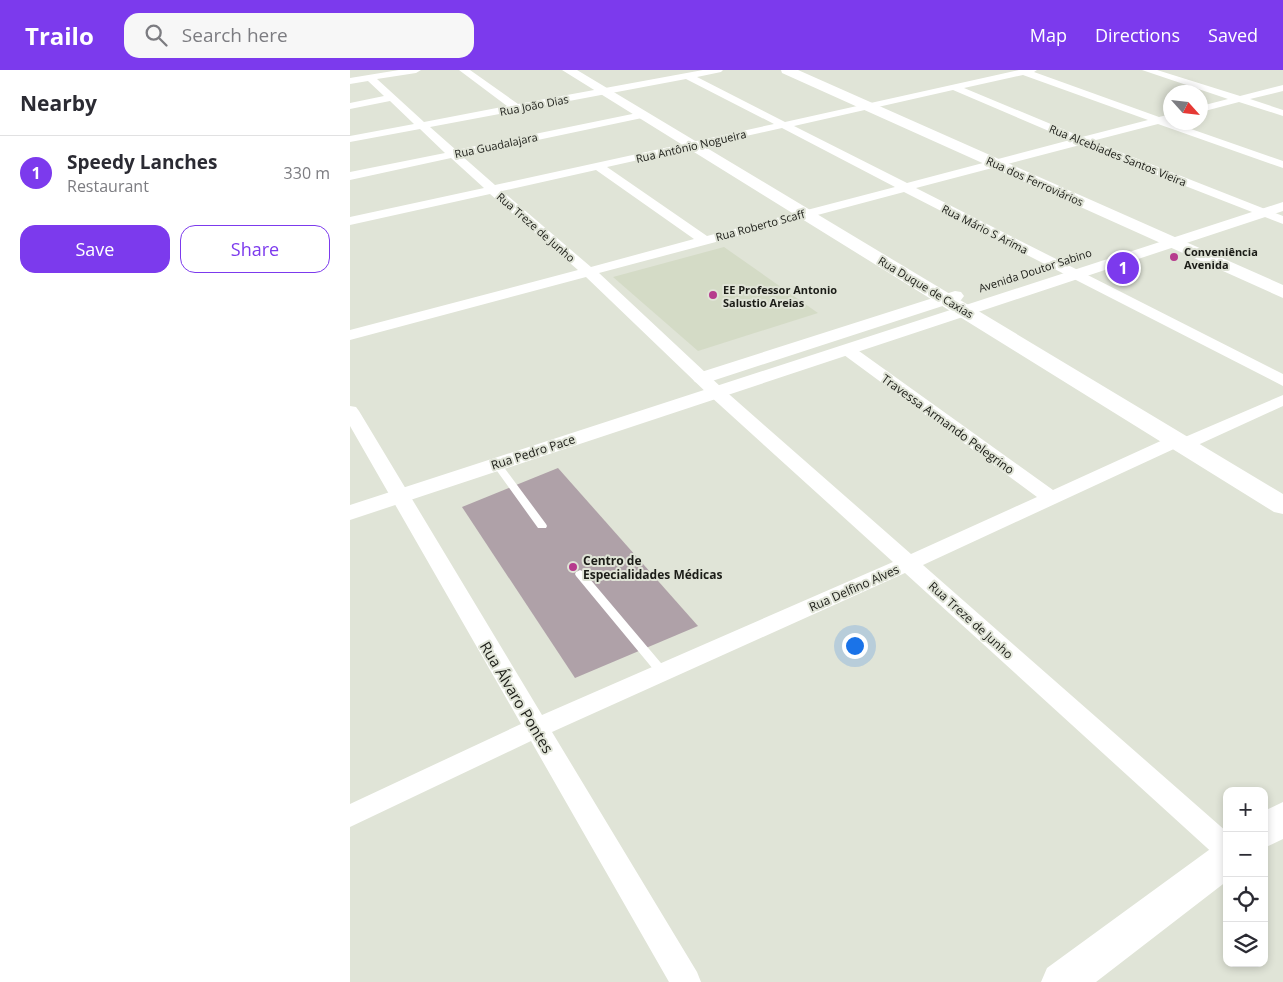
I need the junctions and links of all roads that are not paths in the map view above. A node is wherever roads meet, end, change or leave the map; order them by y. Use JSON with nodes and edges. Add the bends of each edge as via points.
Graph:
{"nodes":[{"id":1,"x":362,"y":70,"type":"edge"},
{"id":2,"x":416,"y":70,"type":"edge"},
{"id":3,"x":464,"y":70,"type":"edge"},
{"id":4,"x":568,"y":70,"type":"edge"},
{"id":5,"x":718,"y":70,"type":"edge"},
{"id":6,"x":787,"y":70,"type":"edge"},
{"id":7,"x":992,"y":70,"type":"edge"},
{"id":8,"x":1041,"y":70,"type":"edge"},
{"id":9,"x":1147,"y":70,"type":"edge"},
{"id":10,"x":1170,"y":70,"type":"edge"},
{"id":11,"x":1028,"y":71,"type":"edge"},
{"id":12,"x":350,"y":72,"type":"edge"},
{"id":13,"x":688,"y":76,"type":"junction"},
{"id":14,"x":1007,"y":76,"type":"junction"},
{"id":15,"x":370,"y":78,"type":"junction"},
{"id":16,"x":350,"y":81,"type":"edge"},
{"id":17,"x":953,"y":87,"type":"junction"},
{"id":18,"x":1283,"y":88,"type":"edge"},
{"id":19,"x":603,"y":92,"type":"junction"},
{"id":20,"x":1253,"y":96,"type":"junction"},
{"id":21,"x":391,"y":98,"type":"junction"},
{"id":22,"x":1240,"y":99,"type":"junction"},
{"id":23,"x":1283,"y":105,"type":"edge"},
{"id":24,"x":350,"y":106,"type":"edge"},
{"id":25,"x":868,"y":106,"type":"junction"},
{"id":26,"x":1208,"y":107,"type":"edge"},
{"id":27,"x":516,"y":108,"type":"junction"},
{"id":28,"x":1283,"y":112,"type":"edge"},
{"id":29,"x":642,"y":115,"type":"junction"},
{"id":30,"x":1163,"y":116,"type":"edge"},
{"id":31,"x":1163,"y":117,"type":"edge"},
{"id":32,"x":1163,"y":119,"type":"edge"},
{"id":33,"x":784,"y":125,"type":"junction"},
{"id":34,"x":422,"y":126,"type":"junction"},
{"id":35,"x":1197,"y":130,"type":"edge"},
{"id":36,"x":1208,"y":130,"type":"edge"},
{"id":37,"x":350,"y":139,"type":"edge"},
{"id":38,"x":1080,"y":141,"type":"junction"},
{"id":39,"x":693,"y":146,"type":"junction"},
{"id":40,"x":453,"y":154,"type":"junction"},
{"id":41,"x":1283,"y":154,"type":"edge"},
{"id":42,"x":996,"y":163,"type":"junction"},
{"id":43,"x":1283,"y":165,"type":"edge"},
{"id":44,"x":599,"y":166,"type":"junction"},
{"id":45,"x":350,"y":176,"type":"edge"},
{"id":46,"x":904,"y":187,"type":"junction"},
{"id":47,"x":492,"y":190,"type":"junction"},
{"id":48,"x":1283,"y":191,"type":"edge"},
{"id":49,"x":1243,"y":204,"type":"junction"},
{"id":50,"x":1283,"y":206,"type":"edge"},
{"id":51,"x":1264,"y":213,"type":"junction"},
{"id":52,"x":804,"y":214,"type":"junction"},
{"id":53,"x":1283,"y":220,"type":"edge"},
{"id":54,"x":350,"y":221,"type":"edge"},
{"id":55,"x":1152,"y":233,"type":"junction"},
{"id":56,"x":704,"y":240,"type":"junction"},
{"id":57,"x":1173,"y":242,"type":"junction"},
{"id":58,"x":1055,"y":264,"type":"junction"},
{"id":59,"x":588,"y":271,"type":"junction"},
{"id":60,"x":1075,"y":274,"type":"junction"},
{"id":61,"x":1017,"y":276,"type":"dead end"},
{"id":62,"x":970,"y":291,"type":"dead end"},
{"id":63,"x":1283,"y":292,"type":"edge"},
{"id":64,"x":946,"y":299,"type":"junction"},
{"id":65,"x":964,"y":310,"type":"junction"},
{"id":66,"x":350,"y":335,"type":"edge"},
{"id":67,"x":846,"y":349,"type":"junction"},
{"id":68,"x":1283,"y":381,"type":"edge"},
{"id":69,"x":709,"y":385,"type":"junction"},
{"id":70,"x":1283,"y":400,"type":"edge"},
{"id":71,"x":350,"y":412,"type":"edge"},
{"id":72,"x":1177,"y":444,"type":"junction"},
{"id":73,"x":497,"y":464,"type":"junction"},
{"id":74,"x":399,"y":497,"type":"junction"},
{"id":75,"x":1051,"y":498,"type":"junction"},
{"id":76,"x":1283,"y":506,"type":"edge"},
{"id":77,"x":350,"y":513,"type":"edge"},
{"id":78,"x":542,"y":526,"type":"dead end"},
{"id":79,"x":908,"y":564,"type":"junction"},
{"id":80,"x":580,"y":574,"type":"dead end"},
{"id":81,"x":662,"y":672,"type":"junction"},
{"id":82,"x":536,"y":728,"type":"junction"},
{"id":83,"x":350,"y":816,"type":"edge"},
{"id":84,"x":1283,"y":818,"type":"edge"},
{"id":85,"x":1268,"y":829,"type":"edge"},
{"id":86,"x":1223,"y":845,"type":"edge"},
{"id":87,"x":1223,"y":862,"type":"edge"},
{"id":88,"x":686,"y":982,"type":"edge"},
{"id":89,"x":1062,"y":982,"type":"edge"}],
"edges":[{"from":1,"to":12,"type":"lane"},
{"from":2,"to":15,"type":"street"},
{"from":3,"to":27,"type":"street"},
{"from":4,"to":19,"type":"main road","name":"Rua Duque de Caxias"},
{"from":5,"to":13,"type":"street","name":"Rua João Dias"},
{"from":6,"to":25,"type":"main road","name":"Rua dos Ferroviários"},
{"from":7,"to":14,"type":"street"},
{"from":8,"to":30,"type":"street"},
{"from":9,"to":22,"type":"street"},
{"from":10,"to":20,"type":"street"},
{"from":11,"to":14,"type":"street","name":"Rua Antônio Nogueira"},
{"from":11,"to":31,"type":"street"},
{"from":13,"to":19,"type":"street","name":"Rua João Dias"},
{"from":13,"to":33,"type":"street","name":"Rua Mário S Arima"},
{"from":14,"to":17,"type":"street","name":"Rua Antônio Nogueira"},
{"from":15,"to":16,"type":"street"},
{"from":15,"to":21,"type":"street","name":"Rua Treze de Junho"},
{"from":17,"to":25,"type":"street","name":"Rua Antônio Nogueira"},
{"from":17,"to":38,"type":"street","name":"Rua Alcebiades Santos Vieira"},
{"from":18,"to":20,"type":"street"},
{"from":19,"to":27,"type":"street","name":"Rua João Dias"},
{"from":19,"to":29,"type":"main road","name":"Rua Duque de Caxias"},
{"from":20,"to":22,"type":"street"},
{"from":20,"to":23,"type":"street"},
{"from":21,"to":24,"type":"street"},
{"from":21,"to":34,"type":"street","name":"Rua Treze de Junho"},
{"from":22,"to":26,"type":"street"},
{"from":22,"to":28,"type":"street"},
{"from":25,"to":33,"type":"street","name":"Rua Antônio Nogueira"},
{"from":25,"to":42,"type":"main road","name":"Rua dos Ferroviários"},
{"from":27,"to":34,"type":"street","name":"Rua João Dias"},
{"from":29,"to":39,"type":"main road","name":"Rua Duque de Caxias"},
{"from":29,"to":40,"type":"street","name":"Rua Guadalajara"},
{"from":32,"to":38,"type":"street","name":"Rua Roberto Scaff"},
{"from":33,"to":39,"type":"street","name":"Rua Antônio Nogueira"},
{"from":33,"to":46,"type":"street","name":"Rua Mário S Arima"},
{"from":34,"to":37,"type":"street","name":"Rua João Dias"},
{"from":34,"to":40,"type":"street","name":"Rua Treze de Junho"},
{"from":35,"to":43,"type":"street"},
{"from":36,"to":41,"type":"street"},
{"from":38,"to":42,"type":"street","name":"Rua Roberto Scaff"},
{"from":38,"to":49,"type":"street","name":"Rua Alcebiades Santos Vieira"},
{"from":39,"to":44,"type":"street","name":"Rua Antônio Nogueira"},
{"from":39,"to":52,"type":"main road","name":"Rua Duque de Caxias"},
{"from":40,"to":45,"type":"street","name":"Rua Guadalajara"},
{"from":40,"to":47,"type":"street","name":"Rua Treze de Junho"},
{"from":42,"to":46,"type":"street","name":"Rua Roberto Scaff"},
{"from":42,"to":55,"type":"main road","name":"Rua dos Ferroviários"},
{"from":44,"to":47,"type":"street","name":"Rua Antônio Nogueira"},
{"from":44,"to":56,"type":"street"},
{"from":46,"to":52,"type":"street","name":"Rua Roberto Scaff"},
{"from":46,"to":58,"type":"street","name":"Rua Mário S Arima"},
{"from":47,"to":54,"type":"street","name":"Rua Antônio Nogueira"},
{"from":47,"to":59,"type":"street","name":"Rua Treze de Junho"},
{"from":48,"to":49,"type":"street","name":"Avenida Doutor Sabino"},
{"from":49,"to":51,"type":"street","name":"Rua Alcebiades Santos Vieira"},
{"from":49,"to":55,"type":"street","name":"Avenida Doutor Sabino"},
{"from":50,"to":51,"type":"street","name":"Avenida Doutor Sabino"},
{"from":51,"to":53,"type":"street","name":"Rua Alcebiades Santos Vieira"},
{"from":51,"to":57,"type":"street","name":"Avenida Doutor Sabino"},
{"from":52,"to":56,"type":"street","name":"Rua Roberto Scaff"},
{"from":52,"to":64,"type":"main road","name":"Rua Duque de Caxias"},
{"from":55,"to":57,"type":"main road","name":"Rua dos Ferroviários"},
{"from":55,"to":58,"type":"street","name":"Avenida Doutor Sabino"},
{"from":56,"to":59,"type":"street","name":"Rua Roberto Scaff"},
{"from":57,"to":60,"type":"street","name":"Avenida Doutor Sabino"},
{"from":57,"to":63,"type":"main road","name":"Rua dos Ferroviários"},
{"from":58,"to":60,"type":"street","name":"Rua Mário S Arima"},
{"from":58,"to":61,"type":"street","name":"Avenida Doutor Sabino"},
{"from":59,"to":66,"type":"street","name":"Rua Roberto Scaff"},
{"from":59,"to":69,"type":"street","name":"Rua Treze de Junho"},
{"from":60,"to":65,"type":"street","name":"Avenida Doutor Sabino"},
{"from":60,"to":68,"type":"street","name":"Rua Mário S Arima"},
{"from":62,"to":64,"type":"street","name":"Avenida Doutor Sabino"},
{"from":64,"to":65,"type":"main road","name":"Rua Duque de Caxias"},
{"from":64,"to":69,"type":"street","name":"Avenida Doutor Sabino"},
{"from":65,"to":67,"type":"street","name":"Avenida Doutor Sabino"},
{"from":65,"to":72,"type":"main road","name":"Rua Duque de Caxias"},
{"from":67,"to":69,"type":"street","name":"Avenida Doutor Sabino"},
{"from":67,"to":75,"type":"street","name":"Travessa Armando Pelegrino"},
{"from":69,"to":73,"type":"street","name":"Rua Pedro Pace"},
{"from":69,"to":79,"type":"street","name":"Rua Treze de Junho"},
{"from":70,"to":72,"type":"street","name":"Rua Delfino Alves"},
{"from":71,"to":74,"type":"street","name":"Rua Álvaro Pontes"},
{"from":72,"to":75,"type":"street","name":"Rua Delfino Alves"},
{"from":72,"to":76,"type":"main road","name":"Rua Duque de Caxias"},
{"from":73,"to":74,"type":"street","name":"Rua Pedro Pace"},
{"from":73,"to":78,"type":"lane"},
{"from":74,"to":77,"type":"street","name":"Rua Pedro Pace"},
{"from":74,"to":82,"type":"street","name":"Rua Álvaro Pontes"},
{"from":75,"to":79,"type":"street","name":"Rua Delfino Alves"},
{"from":79,"to":81,"type":"street","name":"Rua Delfino Alves"},
{"from":79,"to":86,"type":"street","name":"Rua Treze de Junho"},
{"from":80,"to":81,"type":"lane"},
{"from":81,"to":82,"type":"street","name":"Rua Delfino Alves"},
{"from":82,"to":83,"type":"street","name":"Rua Delfino Alves"},
{"from":82,"to":88,"type":"street","name":"Rua Álvaro Pontes"},
{"from":84,"to":85,"type":"main road"},
{"from":87,"to":89,"type":"main road"}]}
